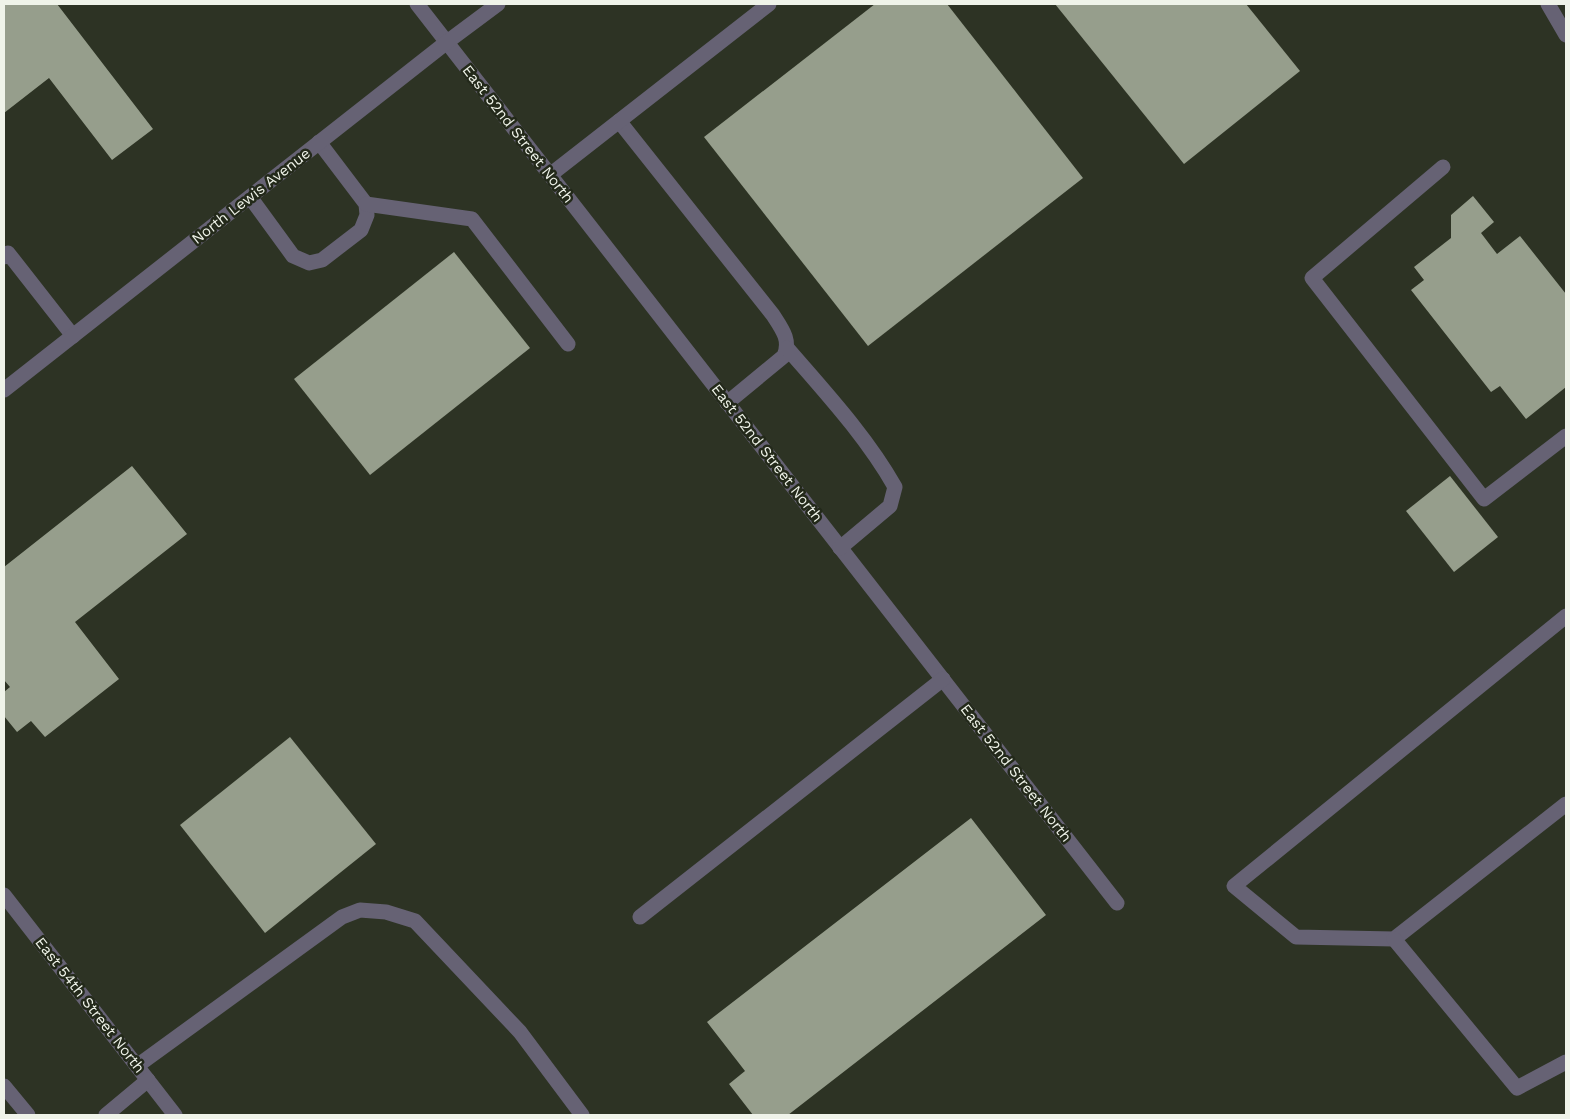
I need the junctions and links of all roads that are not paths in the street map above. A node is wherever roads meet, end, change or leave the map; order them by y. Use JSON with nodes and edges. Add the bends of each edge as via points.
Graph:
{"nodes":[{"id":1,"x":417,"y":4,"type":"edge"},
{"id":2,"x":498,"y":4,"type":"edge"},
{"id":3,"x":769,"y":4,"type":"edge"},
{"id":4,"x":1548,"y":4,"type":"edge"},
{"id":5,"x":1566,"y":35,"type":"edge"},
{"id":6,"x":447,"y":42,"type":"junction"},
{"id":7,"x":619,"y":121,"type":"junction"},
{"id":8,"x":319,"y":142,"type":"junction"},
{"id":9,"x":1443,"y":167,"type":"dead end"},
{"id":10,"x":550,"y":175,"type":"junction"},
{"id":11,"x":250,"y":197,"type":"junction"},
{"id":12,"x":366,"y":204,"type":"junction"},
{"id":13,"x":4,"y":256,"type":"edge"},
{"id":14,"x":73,"y":336,"type":"junction"},
{"id":15,"x":568,"y":344,"type":"dead end"},
{"id":16,"x":787,"y":348,"type":"junction"},
{"id":17,"x":4,"y":390,"type":"edge"},
{"id":18,"x":727,"y":402,"type":"junction"},
{"id":19,"x":1566,"y":436,"type":"edge"},
{"id":20,"x":840,"y":548,"type":"junction"},
{"id":21,"x":1566,"y":616,"type":"edge"},
{"id":22,"x":943,"y":680,"type":"junction"},
{"id":23,"x":1566,"y":804,"type":"edge"},
{"id":24,"x":4,"y":896,"type":"edge"},
{"id":25,"x":1117,"y":903,"type":"dead end"},
{"id":26,"x":640,"y":917,"type":"dead end"},
{"id":27,"x":1394,"y":940,"type":"junction"},
{"id":28,"x":1566,"y":1062,"type":"edge"},
{"id":29,"x":137,"y":1066,"type":"junction"},
{"id":30,"x":148,"y":1080,"type":"junction"},
{"id":31,"x":4,"y":1086,"type":"edge"},
{"id":32,"x":23,"y":1114,"type":"edge"},
{"id":33,"x":106,"y":1115,"type":"edge"},
{"id":34,"x":175,"y":1115,"type":"edge"},
{"id":35,"x":582,"y":1115,"type":"edge"}],
"edges":[{"from":1,"to":6,"type":"street","name":"East 52nd Street North"},
{"from":2,"to":6,"type":"street","name":"North Lewis Avenue"},
{"from":3,"to":7,"type":"street"},
{"from":4,"to":5,"type":"street"},
{"from":6,"to":8,"type":"street","name":"North Lewis Avenue"},
{"from":6,"to":10,"type":"street","name":"East 52nd Street North"},
{"from":7,"to":10,"type":"street"},
{"from":7,"to":16,"type":"street","via":[[774,315],[785,335]]},
{"from":8,"to":11,"type":"street","name":"North Lewis Avenue"},
{"from":8,"to":12,"type":"street"},
{"from":9,"to":19,"type":"street","via":[[1312,278],[1484,499]]},
{"from":10,"to":18,"type":"street","name":"East 52nd Street North"},
{"from":11,"to":12,"type":"street","via":[[293,256],[309,263],[322,260],[361,230],[367,215]]},
{"from":11,"to":14,"type":"street","name":"North Lewis Avenue"},
{"from":12,"to":15,"type":"street","via":[[472,219]]},
{"from":13,"to":14,"type":"street","via":[[8,253]]},
{"from":14,"to":17,"type":"street","name":"North Lewis Avenue"},
{"from":16,"to":18,"type":"street","via":[[784,356]]},
{"from":16,"to":20,"type":"street","via":[[881,463],[895,487],[890,506]]},
{"from":18,"to":20,"type":"street","name":"East 52nd Street North"},
{"from":20,"to":22,"type":"street","name":"East 52nd Street North"},
{"from":21,"to":27,"type":"street","via":[[1234,886],[1296,937]]},
{"from":22,"to":25,"type":"street","name":"East 52nd Street North"},
{"from":22,"to":26,"type":"street"},
{"from":23,"to":27,"type":"street"},
{"from":24,"to":29,"type":"street","name":"East 54th Street North"},
{"from":27,"to":28,"type":"street","via":[[1517,1088]]},
{"from":29,"to":30,"type":"street","name":"East 54th Street North"},
{"from":29,"to":35,"type":"street","via":[[342,917],[360,910],[386,912],[415,921],[520,1032]]},
{"from":30,"to":33,"type":"street"},
{"from":30,"to":34,"type":"street","name":"East 54th Street North"},
{"from":31,"to":32,"type":"street"}]}
